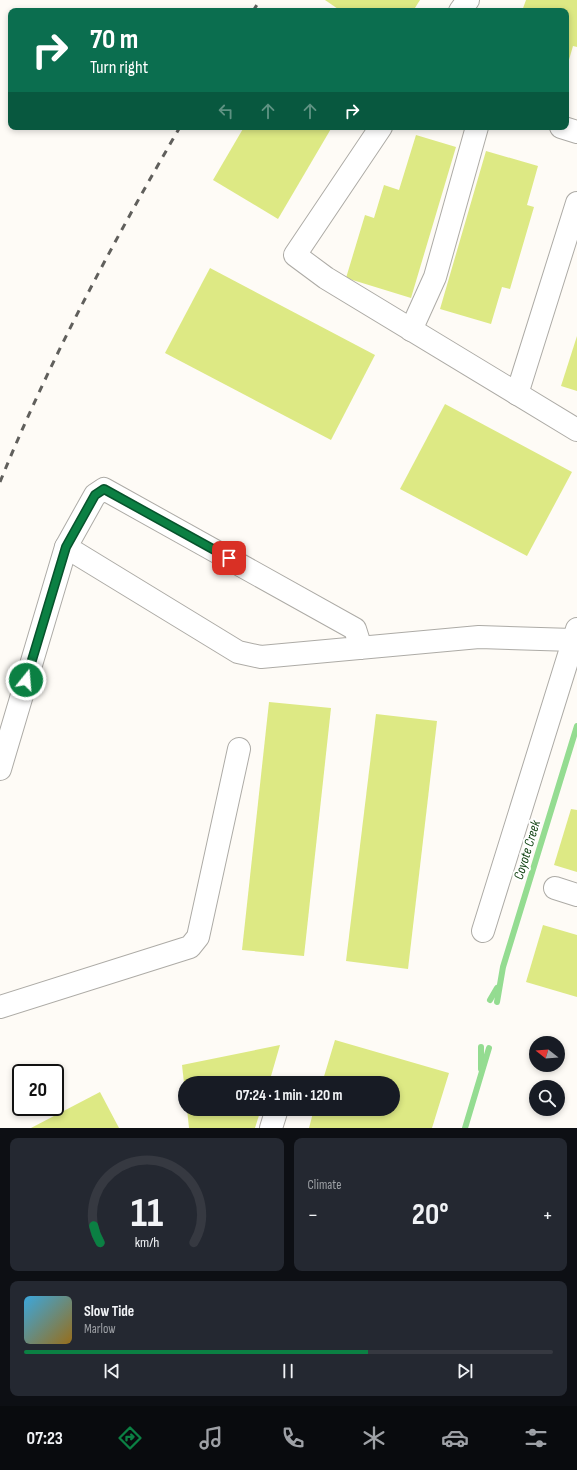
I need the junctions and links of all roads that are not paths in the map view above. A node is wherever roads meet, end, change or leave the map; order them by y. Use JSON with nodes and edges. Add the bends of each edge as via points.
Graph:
{"nodes":[{"id":1,"x":379,"y":130,"type":"edge"},
{"id":2,"x":476,"y":130,"type":"edge"},
{"id":3,"x":577,"y":202,"type":"edge"},
{"id":4,"x":411,"y":330,"type":"junction"},
{"id":5,"x":517,"y":394,"type":"junction"},
{"id":6,"x":577,"y":430,"type":"edge"},
{"id":7,"x":66,"y":547,"type":"junction"},
{"id":8,"x":575,"y":634,"type":"edge"},
{"id":9,"x":361,"y":648,"type":"junction"},
{"id":10,"x":239,"y":749,"type":"dead end"},
{"id":11,"x":0,"y":769,"type":"edge"},
{"id":12,"x":555,"y":888,"type":"dead end"},
{"id":13,"x":577,"y":895,"type":"edge"},
{"id":14,"x":483,"y":931,"type":"dead end"},
{"id":15,"x":0,"y":1007,"type":"edge"},
{"id":16,"x":275,"y":1116,"type":"edge"},
{"id":17,"x":271,"y":1128,"type":"edge"}],
"edges":[{"from":1,"to":4,"type":"lane","via":[[295,255],[326,278]]},
{"from":2,"to":4,"type":"lane","via":[[435,277]]},
{"from":3,"to":5,"type":"lane"},
{"from":4,"to":5,"type":"lane"},
{"from":5,"to":6,"type":"lane"},
{"from":7,"to":9,"type":"lane","via":[[238,652],[261,657]]},
{"from":7,"to":9,"type":"lane","via":[[95,495],[104,489],[355,629]]},
{"from":7,"to":11,"type":"lane"},
{"from":8,"to":9,"type":"lane","via":[[479,637]]},
{"from":8,"to":14,"type":"lane"},
{"from":10,"to":15,"type":"lane","via":[[198,937],[190,947]]},
{"from":12,"to":13,"type":"lane"},
{"from":16,"to":17,"type":"lane"}]}
